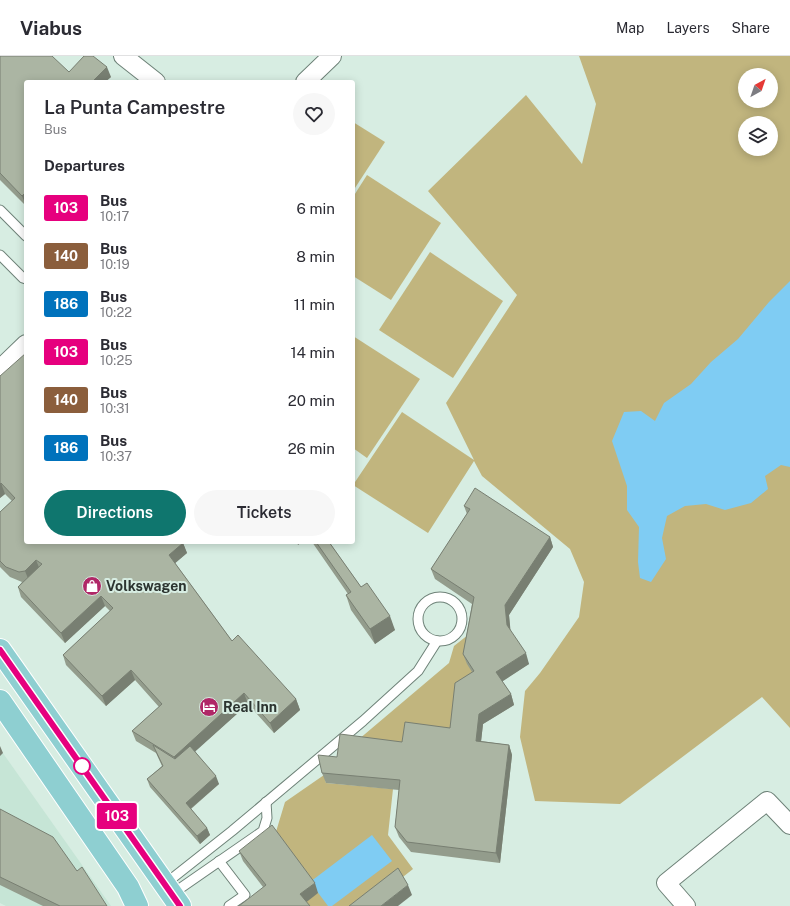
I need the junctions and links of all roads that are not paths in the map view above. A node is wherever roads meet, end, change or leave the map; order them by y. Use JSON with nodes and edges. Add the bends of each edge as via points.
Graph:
{"nodes":[{"id":1,"x":123,"y":56,"type":"edge"},
{"id":2,"x":332,"y":56,"type":"edge"},
{"id":3,"x":153,"y":80,"type":"edge"},
{"id":4,"x":307,"y":80,"type":"edge"},
{"id":5,"x":0,"y":210,"type":"edge"},
{"id":6,"x":24,"y":234,"type":"edge"},
{"id":7,"x":0,"y":254,"type":"edge"},
{"id":8,"x":24,"y":278,"type":"edge"},
{"id":9,"x":24,"y":346,"type":"edge"},
{"id":10,"x":0,"y":369,"type":"edge"},
{"id":11,"x":437,"y":641,"type":"junction"},
{"id":12,"x":0,"y":650,"type":"edge"},
{"id":13,"x":0,"y":701,"type":"edge"},
{"id":14,"x":266,"y":802,"type":"junction"},
{"id":15,"x":790,"y":825,"type":"edge"},
{"id":16,"x":219,"y":861,"type":"junction"},
{"id":17,"x":172,"y":895,"type":"edge"},
{"id":18,"x":132,"y":897,"type":"edge"},
{"id":19,"x":143,"y":906,"type":"edge"},
{"id":20,"x":229,"y":906,"type":"edge"},
{"id":21,"x":686,"y":906,"type":"edge"}],
"edges":[{"from":1,"to":3,"type":"street"},
{"from":2,"to":4,"type":"street"},
{"from":5,"to":6,"type":"lane"},
{"from":7,"to":8,"type":"lane"},
{"from":9,"to":10,"type":"street"},
{"from":11,"to":11,"type":"lane","via":[[449,640],[458,632],[462,622],[460,610],[453,601],[443,597],[431,598],[422,605],[418,616],[419,627],[426,637]]},
{"from":11,"to":14,"type":"lane","via":[[418,672]]},
{"from":12,"to":17,"type":"main road"},
{"from":13,"to":18,"type":"main road"},
{"from":14,"to":16,"type":"lane","via":[[267,818],[263,831]]},
{"from":14,"to":17,"type":"lane"},
{"from":15,"to":21,"type":"street","via":[[767,801],[666,883]]},
{"from":16,"to":17,"type":"lane"},
{"from":16,"to":20,"type":"lane","via":[[244,895]]},
{"from":18,"to":19,"type":"main road"}]}
